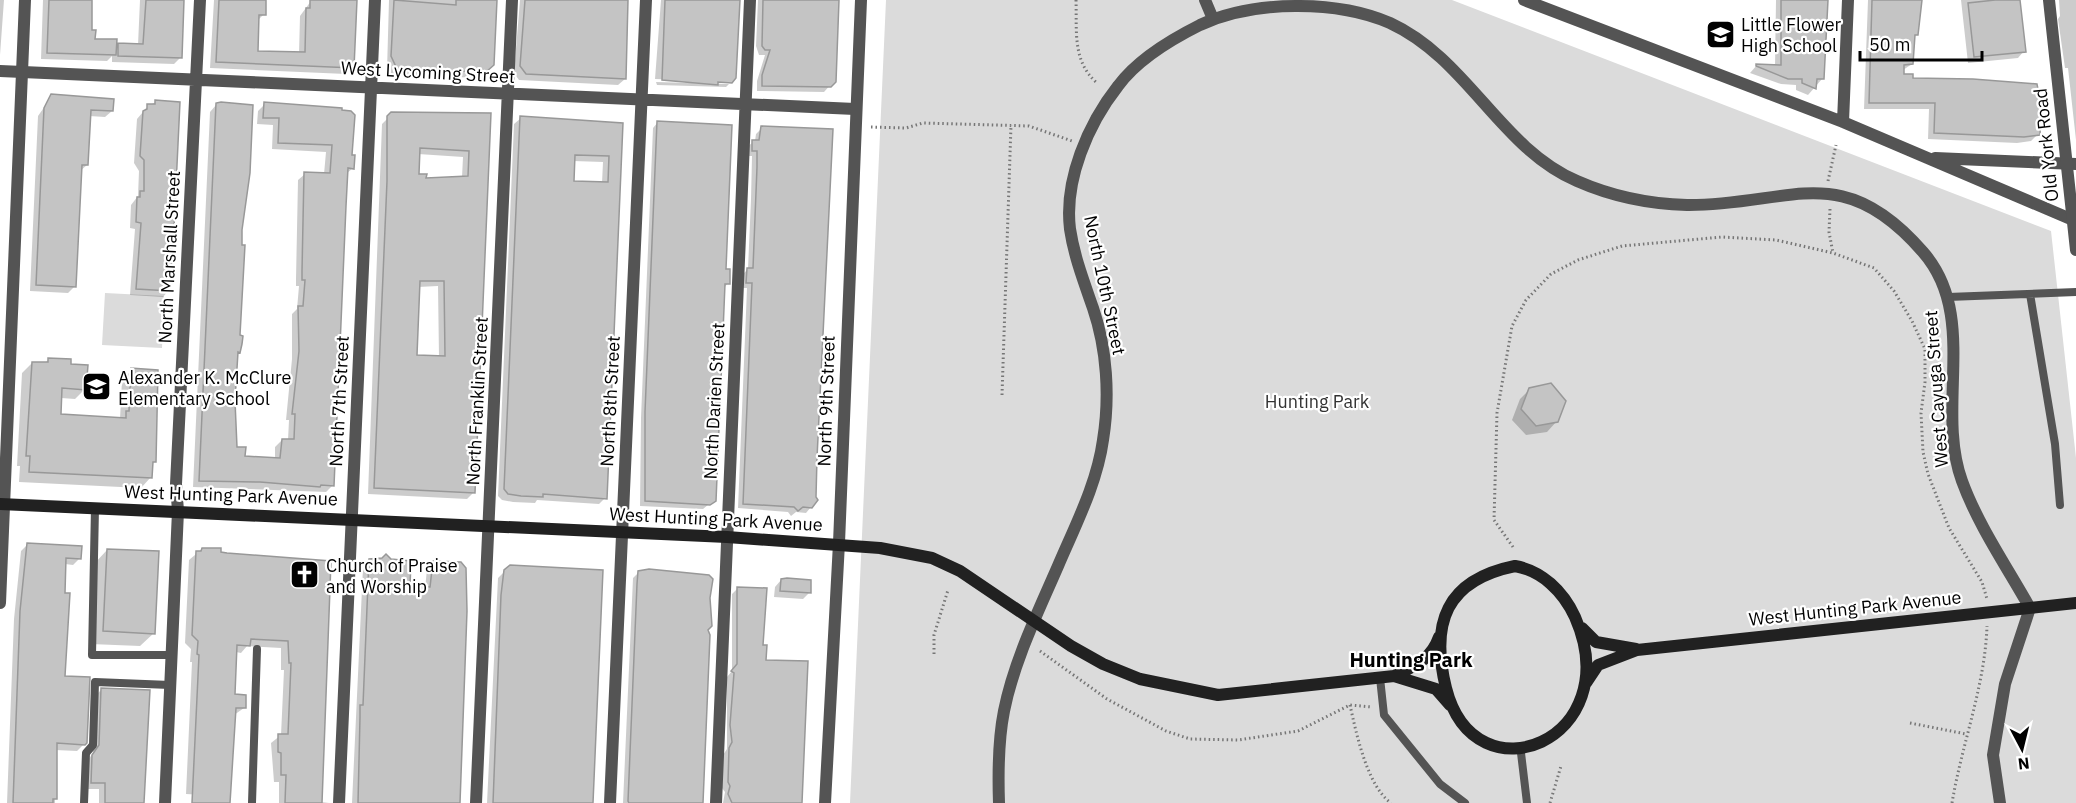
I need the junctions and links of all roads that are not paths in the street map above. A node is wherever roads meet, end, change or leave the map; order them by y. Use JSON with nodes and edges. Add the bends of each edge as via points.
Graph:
{"nodes":[{"id":1,"x":25,"y":0,"type":"edge"},
{"id":2,"x":200,"y":0,"type":"edge"},
{"id":3,"x":375,"y":0,"type":"edge"},
{"id":4,"x":512,"y":0,"type":"edge"},
{"id":5,"x":646,"y":0,"type":"edge"},
{"id":6,"x":750,"y":0,"type":"edge"},
{"id":7,"x":861,"y":0,"type":"edge"},
{"id":8,"x":1205,"y":0,"type":"edge"},
{"id":9,"x":1524,"y":0,"type":"edge"},
{"id":10,"x":1848,"y":0,"type":"edge"},
{"id":11,"x":2049,"y":0,"type":"edge"},
{"id":12,"x":1213,"y":19,"type":"junction"},
{"id":13,"x":0,"y":71,"type":"edge"},
{"id":14,"x":22,"y":72,"type":"junction"},
{"id":15,"x":196,"y":79,"type":"junction"},
{"id":16,"x":371,"y":87,"type":"junction"},
{"id":17,"x":508,"y":93,"type":"junction"},
{"id":18,"x":641,"y":99,"type":"junction"},
{"id":19,"x":745,"y":104,"type":"junction"},
{"id":20,"x":855,"y":109,"type":"junction"},
{"id":21,"x":1843,"y":123,"type":"junction"},
{"id":22,"x":1922,"y":156,"type":"junction"},
{"id":23,"x":2071,"y":163,"type":"edge"},
{"id":24,"x":2073,"y":220,"type":"junction"},
{"id":25,"x":2076,"y":250,"type":"edge"},
{"id":26,"x":2076,"y":292,"type":"edge"},
{"id":27,"x":2030,"y":294,"type":"junction"},
{"id":28,"x":1948,"y":297,"type":"junction"},
{"id":29,"x":2,"y":504,"type":"edge"},
{"id":30,"x":2060,"y":505,"type":"dead end"},
{"id":31,"x":95,"y":508,"type":"junction"},
{"id":32,"x":178,"y":511,"type":"junction"},
{"id":33,"x":352,"y":519,"type":"junction"},
{"id":34,"x":489,"y":527,"type":"junction"},
{"id":35,"x":622,"y":533,"type":"junction"},
{"id":36,"x":727,"y":537,"type":"junction"},
{"id":37,"x":839,"y":543,"type":"junction"},
{"id":38,"x":0,"y":603,"type":"edge"},
{"id":39,"x":2076,"y":603,"type":"edge"},
{"id":40,"x":2030,"y":608,"type":"junction"},
{"id":41,"x":1035,"y":621,"type":"junction"},
{"id":42,"x":1577,"y":622,"type":"junction"},
{"id":43,"x":1441,"y":631,"type":"junction"},
{"id":44,"x":257,"y":649,"type":"dead end"},
{"id":45,"x":1637,"y":650,"type":"junction"},
{"id":46,"x":172,"y":655,"type":"junction"},
{"id":47,"x":1394,"y":676,"type":"junction"},
{"id":48,"x":1380,"y":678,"type":"junction"},
{"id":49,"x":170,"y":685,"type":"junction"},
{"id":50,"x":1584,"y":686,"type":"junction"},
{"id":51,"x":1450,"y":705,"type":"junction"},
{"id":52,"x":1521,"y":753,"type":"junction"},
{"id":53,"x":84,"y":803,"type":"edge"},
{"id":54,"x":165,"y":803,"type":"edge"},
{"id":55,"x":252,"y":803,"type":"edge"},
{"id":56,"x":339,"y":803,"type":"edge"},
{"id":57,"x":476,"y":803,"type":"edge"},
{"id":58,"x":610,"y":803,"type":"edge"},
{"id":59,"x":716,"y":803,"type":"edge"},
{"id":60,"x":825,"y":803,"type":"edge"},
{"id":61,"x":999,"y":803,"type":"edge"},
{"id":62,"x":1465,"y":803,"type":"edge"},
{"id":63,"x":1527,"y":803,"type":"edge"},
{"id":64,"x":2000,"y":803,"type":"edge"}],
"edges":[{"from":1,"to":14,"type":"street"},
{"from":2,"to":15,"type":"street","name":"North Marshall Street"},
{"from":3,"to":16,"type":"street","name":"North 7th Street"},
{"from":4,"to":17,"type":"street","name":"North Franklin Street"},
{"from":5,"to":18,"type":"street","name":"North 8th Street"},
{"from":6,"to":19,"type":"street","name":"North Darien Street"},
{"from":7,"to":20,"type":"street","name":"North 9th Street"},
{"from":8,"to":12,"type":"street"},
{"from":9,"to":21,"type":"street"},
{"from":10,"to":21,"type":"street"},
{"from":11,"to":23,"type":"street","name":"Old York Road"},
{"from":12,"to":28,"type":"street","name":"West Cayuga Street","via":[[1256,8],[1322,3],[1389,22],[1445,58],[1528,152],[1575,180],[1640,201],[1690,205],[1807,192],[1829,192],[1864,202],[1896,224],[1920,248],[1937,268]]},
{"from":12,"to":41,"type":"street","name":"North 10th Street","via":[[1184,33],[1119,83],[1083,146],[1071,187],[1070,227],[1103,351],[1107,392],[1103,443],[1089,494]]},
{"from":13,"to":14,"type":"street","name":"West Lycoming Street"},
{"from":14,"to":15,"type":"street","name":"West Lycoming Street"},
{"from":14,"to":29,"type":"street"},
{"from":15,"to":16,"type":"street","name":"West Lycoming Street"},
{"from":15,"to":32,"type":"street","name":"North Marshall Street","via":[[176,484]]},
{"from":16,"to":17,"type":"street","name":"West Lycoming Street"},
{"from":16,"to":33,"type":"street","name":"North 7th Street"},
{"from":17,"to":18,"type":"street","name":"West Lycoming Street"},
{"from":17,"to":34,"type":"street","name":"North Franklin Street"},
{"from":18,"to":19,"type":"street","name":"West Lycoming Street"},
{"from":18,"to":35,"type":"street","name":"North 8th Street"},
{"from":19,"to":20,"type":"street","name":"West Lycoming Street"},
{"from":19,"to":36,"type":"street","name":"North Darien Street"},
{"from":20,"to":37,"type":"street","name":"North 9th Street"},
{"from":21,"to":22,"type":"street"},
{"from":22,"to":23,"type":"street"},
{"from":22,"to":24,"type":"street"},
{"from":23,"to":24,"type":"street","name":"Old York Road"},
{"from":24,"to":25,"type":"street","name":"Old York Road"},
{"from":26,"to":27,"type":"lane"},
{"from":27,"to":28,"type":"lane"},
{"from":27,"to":30,"type":"lane","via":[[2055,444]]},
{"from":28,"to":40,"type":"street","name":"West Cayuga Street","via":[[1953,329],[1952,417],[1961,480]]},
{"from":29,"to":31,"type":"main road","name":"West Hunting Park Avenue"},
{"from":29,"to":38,"type":"street"},
{"from":31,"to":32,"type":"main road","name":"West Hunting Park Avenue"},
{"from":31,"to":46,"type":"lane","via":[[92,655]]},
{"from":32,"to":33,"type":"main road","name":"West Hunting Park Avenue"},
{"from":32,"to":46,"type":"street","name":"North Marshall Street"},
{"from":33,"to":34,"type":"main road","name":"West Hunting Park Avenue"},
{"from":33,"to":56,"type":"street","name":"North 7th Street"},
{"from":34,"to":35,"type":"main road","name":"West Hunting Park Avenue"},
{"from":34,"to":57,"type":"street","name":"North Franklin Street"},
{"from":35,"to":36,"type":"main road","name":"West Hunting Park Avenue"},
{"from":35,"to":58,"type":"street","name":"North 8th Street"},
{"from":36,"to":37,"type":"main road","name":"West Hunting Park Avenue"},
{"from":36,"to":59,"type":"street","name":"North Darien Street"},
{"from":37,"to":41,"type":"main road","name":"West Hunting Park Avenue","via":[[932,558],[983,584]]},
{"from":37,"to":60,"type":"street","name":"North 9th Street"},
{"from":39,"to":40,"type":"main road","name":"West Hunting Park Avenue"},
{"from":40,"to":45,"type":"main road","name":"West Hunting Park Avenue"},
{"from":40,"to":64,"type":"street","via":[[2005,684],[1993,755]]},
{"from":41,"to":48,"type":"main road","name":"West Hunting Park Avenue","via":[[1102,664],[1140,679],[1197,692],[1218,695]]},
{"from":41,"to":61,"type":"street","name":"North 10th Street","via":[[1004,710]]},
{"from":42,"to":43,"type":"main road","name":"West Hunting Park Avenue","via":[[1569,603],[1545,578],[1531,569],[1515,566],[1479,577],[1463,588],[1452,599]]},
{"from":42,"to":45,"type":"main road","name":"West Hunting Park Avenue","via":[[1596,642]]},
{"from":42,"to":50,"type":"main road","name":"West Hunting Park Avenue","via":[[1585,659]]},
{"from":43,"to":47,"type":"main road","name":"West Hunting Park Avenue","via":[[1431,654]]},
{"from":43,"to":51,"type":"main road","name":"West Hunting Park Avenue","via":[[1442,668]]},
{"from":44,"to":55,"type":"lane"},
{"from":45,"to":50,"type":"main road","name":"West Hunting Park Avenue","via":[[1598,665]]},
{"from":46,"to":49,"type":"street","name":"North Marshall Street"},
{"from":47,"to":48,"type":"main road","name":"West Hunting Park Avenue"},
{"from":47,"to":51,"type":"main road","name":"West Hunting Park Avenue","via":[[1436,690]]},
{"from":48,"to":62,"type":"lane","via":[[1384,716],[1440,784]]},
{"from":49,"to":53,"type":"lane","via":[[95,682],[93,745],[86,753]]},
{"from":49,"to":54,"type":"street","name":"North Marshall Street"},
{"from":50,"to":52,"type":"main road","name":"West Hunting Park Avenue","via":[[1578,711],[1570,724],[1538,748]]},
{"from":51,"to":52,"type":"main road","name":"West Hunting Park Avenue","via":[[1473,737],[1490,748]]},
{"from":52,"to":63,"type":"lane"}]}
